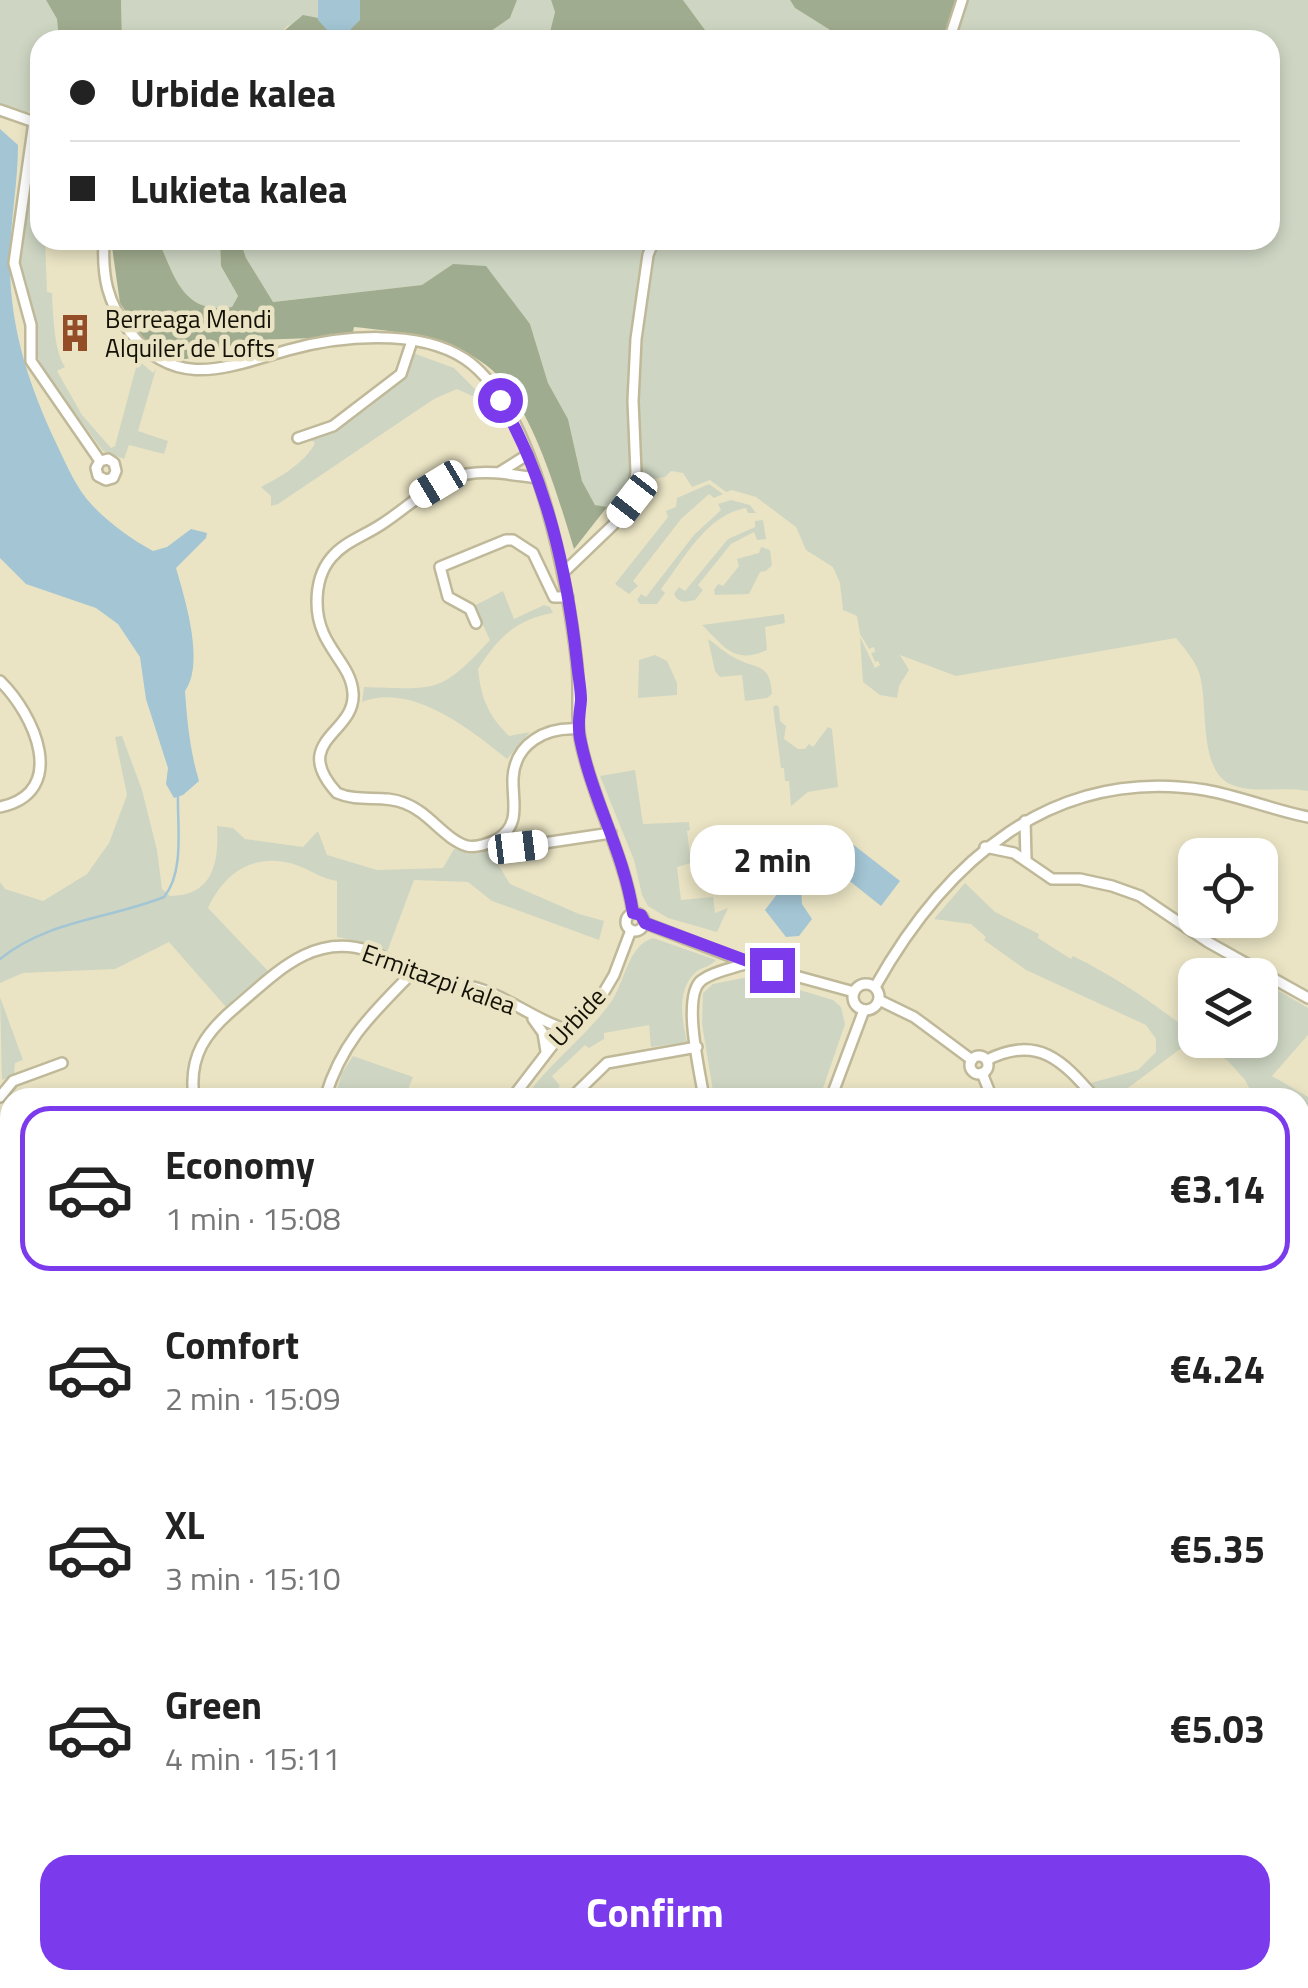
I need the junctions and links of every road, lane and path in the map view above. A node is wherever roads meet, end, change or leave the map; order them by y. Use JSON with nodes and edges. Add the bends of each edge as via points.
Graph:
{"nodes":[{"id":1,"x":962,"y":0,"type":"edge"},
{"id":2,"x":952,"y":30,"type":"edge"},
{"id":3,"x":0,"y":110,"type":"edge"},
{"id":4,"x":30,"y":121,"type":"edge"},
{"id":5,"x":30,"y":166,"type":"edge"},
{"id":6,"x":103,"y":250,"type":"edge"},
{"id":7,"x":650,"y":250,"type":"edge"},
{"id":8,"x":412,"y":341,"type":"junction"},
{"id":9,"x":298,"y":438,"type":"dead end"},
{"id":10,"x":527,"y":455,"type":"junction"},
{"id":11,"x":100,"y":461,"type":"dead end"},
{"id":12,"x":500,"y":472,"type":"junction"},
{"id":13,"x":536,"y":478,"type":"junction"},
{"id":14,"x":564,"y":572,"type":"junction"},
{"id":15,"x":568,"y":598,"type":"junction"},
{"id":16,"x":476,"y":623,"type":"dead end"},
{"id":17,"x":0,"y":681,"type":"edge"},
{"id":18,"x":578,"y":730,"type":"junction"},
{"id":19,"x":0,"y":807,"type":"edge"},
{"id":20,"x":1308,"y":817,"type":"edge"},
{"id":21,"x":1024,"y":821,"type":"junction"},
{"id":22,"x":1007,"y":832,"type":"junction"},
{"id":23,"x":611,"y":833,"type":"junction"},
{"id":24,"x":518,"y":847,"type":"dead end"},
{"id":25,"x":986,"y":847,"type":"junction"},
{"id":26,"x":1019,"y":850,"type":"junction"},
{"id":27,"x":633,"y":913,"type":"junction"},
{"id":28,"x":645,"y":923,"type":"junction"},
{"id":29,"x":631,"y":930,"type":"junction"},
{"id":30,"x":748,"y":963,"type":"junction"},
{"id":31,"x":412,"y":974,"type":"junction"},
{"id":32,"x":875,"y":987,"type":"junction"},
{"id":33,"x":854,"y":992,"type":"junction"},
{"id":34,"x":1308,"y":998,"type":"edge"},
{"id":35,"x":880,"y":1000,"type":"junction"},
{"id":36,"x":864,"y":1010,"type":"junction"},
{"id":37,"x":528,"y":1013,"type":"junction"},
{"id":38,"x":552,"y":1025,"type":"junction"},
{"id":39,"x":566,"y":1029,"type":"junction"},
{"id":40,"x":543,"y":1033,"type":"junction"},
{"id":41,"x":556,"y":1039,"type":"junction"},
{"id":42,"x":697,"y":1046,"type":"junction"},
{"id":43,"x":546,"y":1051,"type":"junction"},
{"id":44,"x":972,"y":1060,"type":"junction"},
{"id":45,"x":987,"y":1060,"type":"junction"},
{"id":46,"x":62,"y":1063,"type":"dead end"},
{"id":47,"x":982,"y":1073,"type":"junction"},
{"id":48,"x":8,"y":1088,"type":"edge"},
{"id":49,"x":194,"y":1088,"type":"edge"},
{"id":50,"x":328,"y":1088,"type":"edge"},
{"id":51,"x":519,"y":1088,"type":"edge"},
{"id":52,"x":581,"y":1088,"type":"edge"},
{"id":53,"x":703,"y":1088,"type":"edge"},
{"id":54,"x":835,"y":1088,"type":"edge"},
{"id":55,"x":988,"y":1088,"type":"edge"},
{"id":56,"x":1087,"y":1088,"type":"edge"}],
"edges":[{"from":1,"to":2,"type":"street"},
{"from":3,"to":4,"type":"street"},
{"from":5,"to":11,"type":"street","via":[[14,263],[31,325],[30,361]]},
{"from":6,"to":8,"type":"street","via":[[114,312],[146,351],[179,367],[219,370],[336,342]]},
{"from":7,"to":14,"type":"street","via":[[636,339],[632,500]]},
{"from":8,"to":9,"type":"street","via":[[402,374],[333,426]]},
{"from":8,"to":10,"type":"street","via":[[453,352],[482,374]]},
{"from":10,"to":12,"type":"street"},
{"from":10,"to":13,"type":"street"},
{"from":12,"to":13,"type":"street"},
{"from":12,"to":18,"type":"street","via":[[438,484],[326,564],[318,619],[354,697],[350,716],[322,746],[324,775],[337,792],[405,803],[456,841],[475,847],[511,824],[514,772],[528,744],[542,733]]},
{"from":13,"to":14,"type":"street"},
{"from":14,"to":15,"type":"street"},
{"from":15,"to":16,"type":"street","via":[[554,598],[533,553],[506,540],[440,568],[448,597],[470,608]]},
{"from":15,"to":18,"type":"street","via":[[581,698]]},
{"from":17,"to":19,"type":"street","via":[[28,718],[40,764],[29,794]]},
{"from":18,"to":23,"type":"street"},
{"from":20,"to":21,"type":"street","via":[[1206,790],[1159,786],[1072,799]]},
{"from":21,"to":22,"type":"street"},
{"from":21,"to":26,"type":"street"},
{"from":22,"to":25,"type":"street"},
{"from":22,"to":26,"type":"street"},
{"from":23,"to":24,"type":"street"},
{"from":23,"to":27,"type":"street"},
{"from":25,"to":26,"type":"street"},
{"from":25,"to":32,"type":"street","via":[[918,919]]},
{"from":26,"to":34,"type":"street","via":[[1052,879],[1080,879],[1140,896]]},
{"from":27,"to":28,"type":"street"},
{"from":27,"to":29,"type":"street","via":[[626,922]]},
{"from":28,"to":29,"type":"street"},
{"from":28,"to":30,"type":"street"},
{"from":29,"to":39,"type":"street","name":"Urbide","via":[[601,997]]},
{"from":30,"to":33,"type":"street"},
{"from":30,"to":42,"type":"street","via":[[698,983],[691,1007]]},
{"from":31,"to":37,"type":"street","name":"Ermitazpi kalea","via":[[484,990]]},
{"from":31,"to":49,"type":"street","name":"Ermitazpi kalea","via":[[351,946],[305,952],[214,1025],[200,1044]]},
{"from":31,"to":50,"type":"street","via":[[347,1043]]},
{"from":32,"to":33,"type":"street","via":[[863,984]]},
{"from":32,"to":35,"type":"street"},
{"from":33,"to":36,"type":"street","via":[[854,1004]]},
{"from":35,"to":36,"type":"street"},
{"from":35,"to":44,"type":"street"},
{"from":36,"to":54,"type":"street"},
{"from":37,"to":38,"type":"street","name":"Ermitazpi kalea"},
{"from":37,"to":40,"type":"street","name":"Ermitazpi kalea"},
{"from":38,"to":39,"type":"street","name":"Ermitazpi kalea"},
{"from":38,"to":41,"type":"street"},
{"from":39,"to":41,"type":"street","name":"Urbide"},
{"from":40,"to":41,"type":"street","name":"Ermitazpi kalea"},
{"from":40,"to":43,"type":"street","name":"Ermitazpi kalea"},
{"from":41,"to":43,"type":"street","name":"Urbide"},
{"from":42,"to":52,"type":"street","via":[[607,1063]]},
{"from":42,"to":53,"type":"street"},
{"from":43,"to":51,"type":"street","name":"Urbide"},
{"from":44,"to":45,"type":"street"},
{"from":44,"to":47,"type":"street","via":[[972,1070]]},
{"from":45,"to":47,"type":"street"},
{"from":45,"to":56,"type":"street","via":[[1016,1050],[1051,1056]]},
{"from":46,"to":48,"type":"street"},
{"from":47,"to":55,"type":"street"}]}
